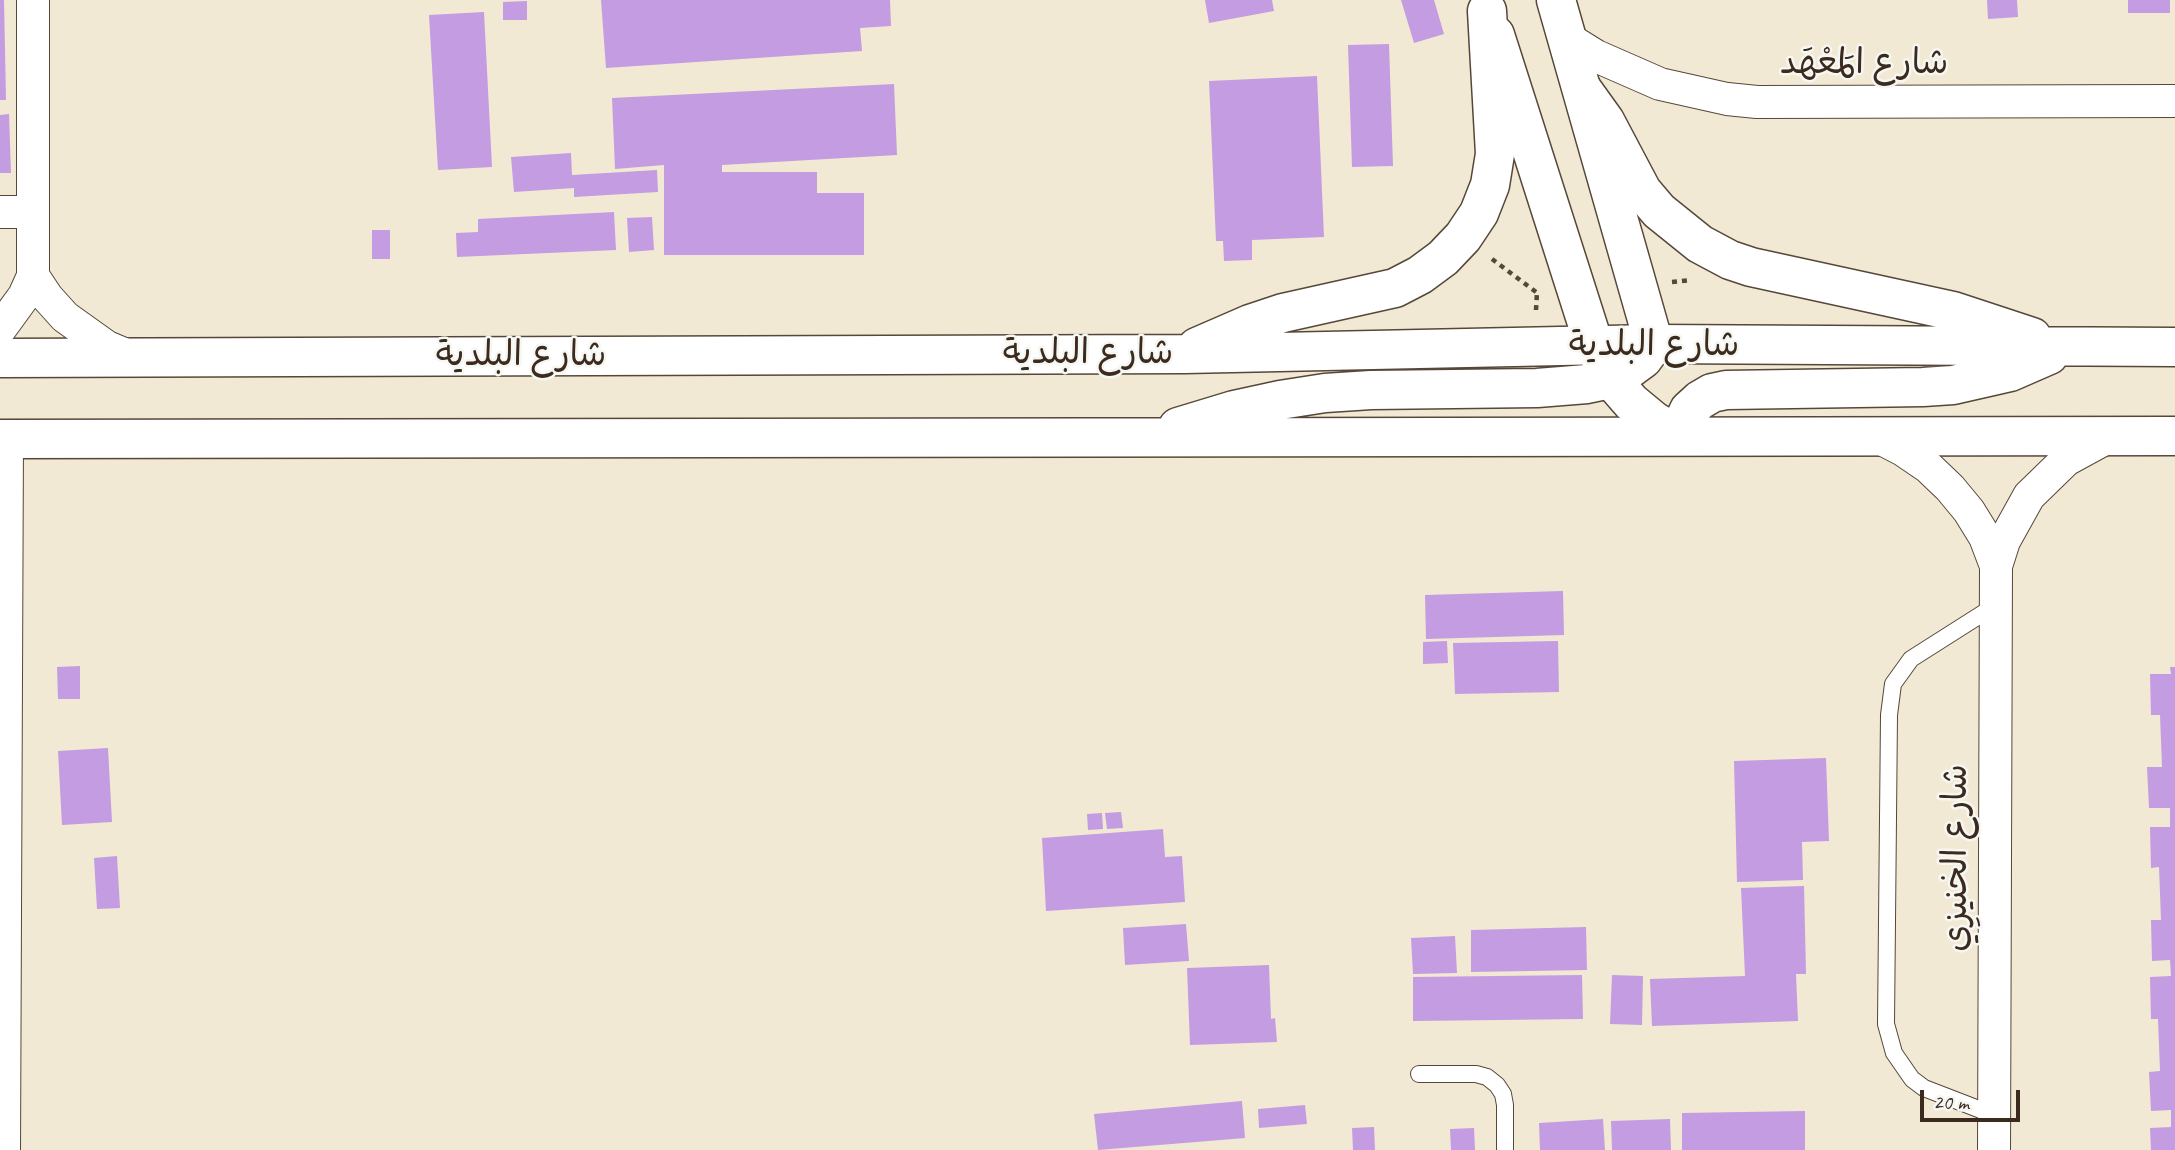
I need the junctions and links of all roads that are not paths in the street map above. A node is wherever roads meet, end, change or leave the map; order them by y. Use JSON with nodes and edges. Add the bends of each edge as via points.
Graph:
{"nodes":[{"id":1,"x":33,"y":0,"type":"edge"},
{"id":2,"x":1556,"y":0,"type":"edge"},
{"id":3,"x":1485,"y":6,"type":"edge"},
{"id":4,"x":1567,"y":38,"type":"junction"},
{"id":5,"x":1582,"y":89,"type":"junction"},
{"id":6,"x":2175,"y":101,"type":"edge"},
{"id":7,"x":0,"y":212,"type":"edge"},
{"id":8,"x":33,"y":212,"type":"junction"},
{"id":9,"x":33,"y":276,"type":"junction"},
{"id":10,"x":0,"y":329,"type":"edge"},
{"id":11,"x":1654,"y":344,"type":"junction"},
{"id":12,"x":1594,"y":345,"type":"junction"},
{"id":13,"x":2175,"y":347,"type":"edge"},
{"id":14,"x":2063,"y":348,"type":"junction"},
{"id":15,"x":1185,"y":354,"type":"junction"},
{"id":16,"x":131,"y":357,"type":"junction"},
{"id":17,"x":0,"y":358,"type":"edge"},
{"id":18,"x":1611,"y":379,"type":"junction"},
{"id":19,"x":1680,"y":436,"type":"junction"},
{"id":20,"x":1876,"y":436,"type":"junction"},
{"id":21,"x":2111,"y":436,"type":"junction"},
{"id":22,"x":2175,"y":436,"type":"edge"},
{"id":23,"x":4,"y":439,"type":"edge"},
{"id":24,"x":1147,"y":439,"type":"junction"},
{"id":25,"x":1996,"y":566,"type":"junction"},
{"id":26,"x":1996,"y":605,"type":"junction"},
{"id":27,"x":1419,"y":1074,"type":"dead end"},
{"id":28,"x":1994,"y":1115,"type":"junction"},
{"id":29,"x":4,"y":1150,"type":"edge"},
{"id":30,"x":1505,"y":1150,"type":"edge"},
{"id":31,"x":1994,"y":1150,"type":"edge"}],
"edges":[{"from":1,"to":8,"type":"street"},
{"from":2,"to":4,"type":"main road"},
{"from":3,"to":12,"type":"main road"},
{"from":3,"to":15,"type":"main road","via":[[1494,154],[1490,186],[1463,237],[1436,264],[1395,288],[1283,313]]},
{"from":4,"to":5,"type":"main road"},
{"from":4,"to":6,"type":"street","name":"شارع المَعْهَد","via":[[1660,84],[1757,103]]},
{"from":5,"to":11,"type":"main road"},
{"from":5,"to":14,"type":"main road","via":[[1605,121],[1642,191],[1678,229],[1700,244],[1751,267],[1953,311]]},
{"from":7,"to":8,"type":"street"},
{"from":8,"to":9,"type":"street"},
{"from":9,"to":10,"type":"street"},
{"from":9,"to":16,"type":"street","via":[[65,317],[107,347]]},
{"from":11,"to":12,"type":"main road","name":"شارع البلدية"},
{"from":11,"to":14,"type":"main road","name":"شارع البلدية"},
{"from":11,"to":18,"type":"main road","via":[[1643,359]]},
{"from":12,"to":15,"type":"main road","name":"شارع البلدية"},
{"from":12,"to":18,"type":"main road"},
{"from":13,"to":14,"type":"main road","name":"شارع البلدية"},
{"from":14,"to":19,"type":"main road","via":[[2010,372],[1953,385],[1712,393],[1689,410]]},
{"from":15,"to":16,"type":"main road","name":"شارع البلدية"},
{"from":16,"to":17,"type":"main road","name":"شارع البلدية"},
{"from":18,"to":19,"type":"main road","via":[[1646,415]]},
{"from":18,"to":24,"type":"main road","via":[[1537,388],[1325,393],[1234,410]]},
{"from":19,"to":20,"type":"main road"},
{"from":19,"to":24,"type":"main road"},
{"from":20,"to":21,"type":"main road"},
{"from":20,"to":25,"type":"street","name":"شارع الخنيزِي","via":[[1920,461],[1950,488],[1975,520]]},
{"from":21,"to":22,"type":"main road"},
{"from":21,"to":25,"type":"street","name":"شارع الخنيزِي","via":[[2066,460],[2029,496]]},
{"from":23,"to":24,"type":"main road"},
{"from":23,"to":29,"type":"street"},
{"from":25,"to":26,"type":"street","name":"شارع الخنيزِي"},
{"from":26,"to":28,"type":"street","name":"شارع الخنيزِي"},
{"from":26,"to":28,"type":"lane","via":[[1911,659],[1893,684],[1886,1024],[1894,1054],[1912,1079]]},
{"from":27,"to":30,"type":"lane","via":[[1476,1074],[1497,1084],[1505,1105]]},
{"from":28,"to":31,"type":"street","name":"شارع الخنيزِي"}]}
